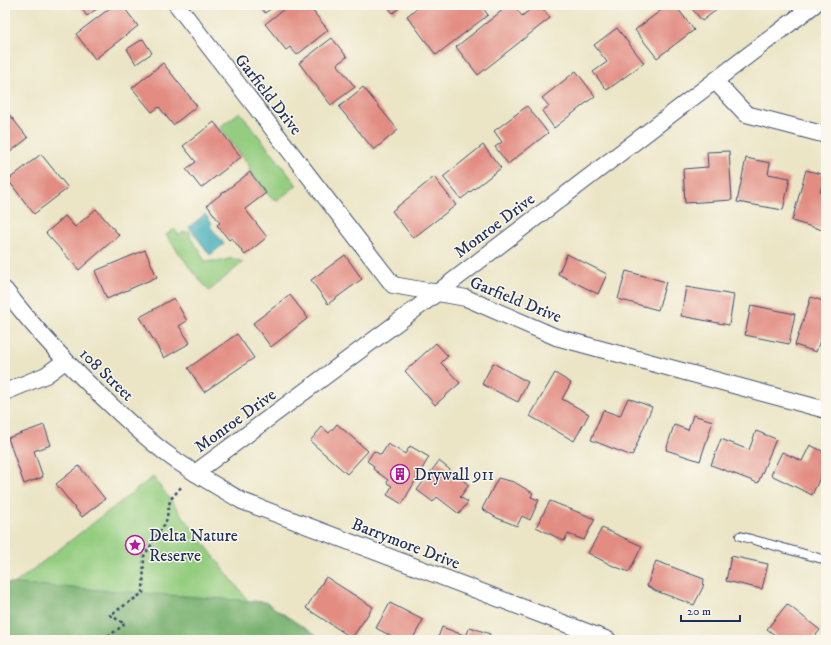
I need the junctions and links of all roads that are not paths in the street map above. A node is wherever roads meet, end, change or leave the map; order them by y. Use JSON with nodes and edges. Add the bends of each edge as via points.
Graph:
{"nodes":[{"id":1,"x":177,"y":5,"type":"edge"},
{"id":2,"x":814,"y":5,"type":"edge"},
{"id":3,"x":715,"y":81,"type":"junction"},
{"id":4,"x":826,"y":135,"type":"edge"},
{"id":5,"x":5,"y":290,"type":"edge"},
{"id":6,"x":437,"y":293,"type":"junction"},
{"id":7,"x":65,"y":361,"type":"junction"},
{"id":8,"x":5,"y":392,"type":"edge"},
{"id":9,"x":826,"y":410,"type":"edge"},
{"id":10,"x":189,"y":479,"type":"junction"},
{"id":11,"x":740,"y":536,"type":"dead end"},
{"id":12,"x":826,"y":560,"type":"edge"},
{"id":13,"x":608,"y":640,"type":"edge"}],
"edges":[{"from":1,"to":6,"type":"street","name":"Garfield Drive","via":[[393,285]]},
{"from":2,"to":3,"type":"street","name":"Monroe Drive"},
{"from":3,"to":4,"type":"street","via":[[746,114]]},
{"from":3,"to":6,"type":"street","name":"Monroe Drive"},
{"from":5,"to":7,"type":"street","name":"108 Street"},
{"from":6,"to":9,"type":"street","name":"Garfield Drive","via":[[466,298],[556,337]]},
{"from":6,"to":10,"type":"street","name":"Monroe Drive"},
{"from":7,"to":8,"type":"street","via":[[46,375]]},
{"from":7,"to":10,"type":"street","name":"108 Street"},
{"from":10,"to":13,"type":"street","name":"Barrymore Drive"},
{"from":11,"to":12,"type":"lane"}]}
